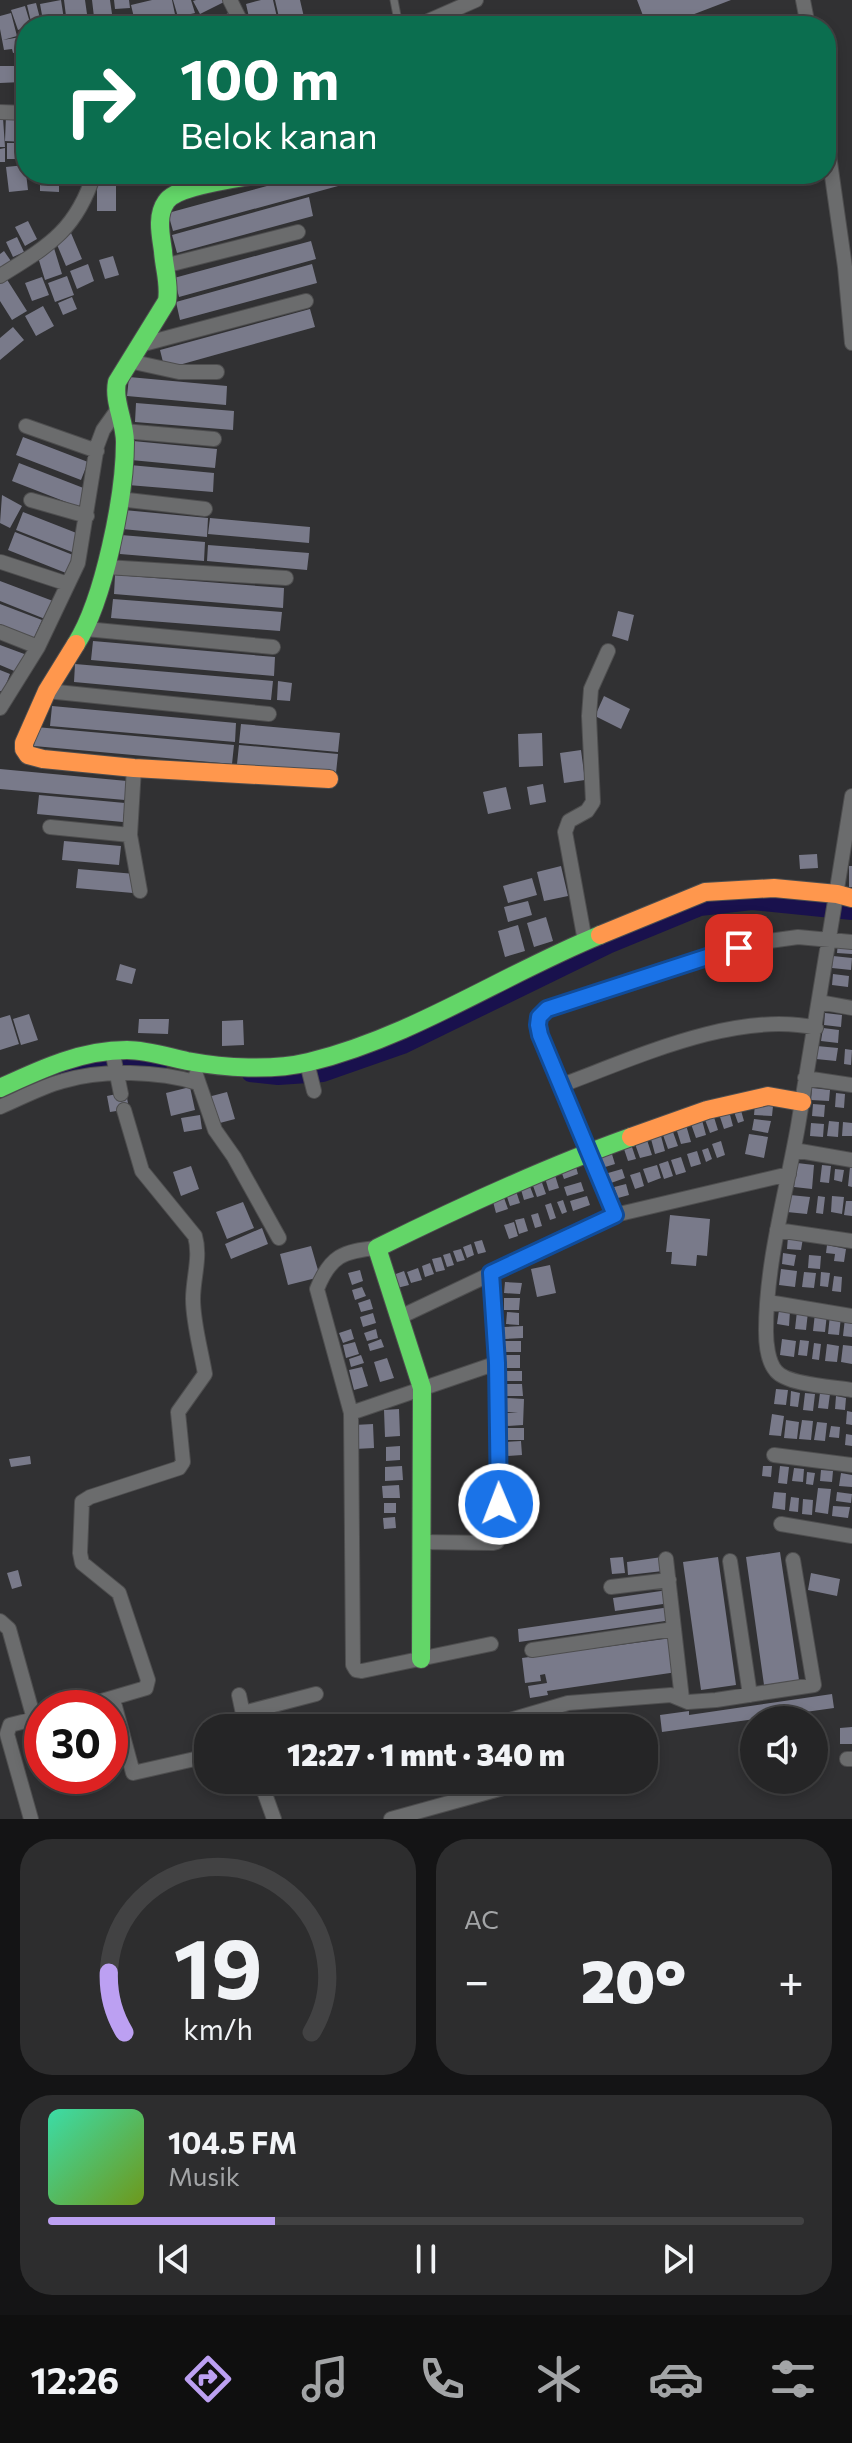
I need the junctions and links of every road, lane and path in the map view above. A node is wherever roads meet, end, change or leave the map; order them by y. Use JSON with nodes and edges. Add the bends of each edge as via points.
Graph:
{"nodes":[{"id":1,"x":476,"y":0,"type":"edge"},
{"id":2,"x":440,"y":16,"type":"edge"},
{"id":3,"x":91,"y":184,"type":"edge"},
{"id":4,"x":214,"y":184,"type":"edge"},
{"id":5,"x":833,"y":184,"type":"edge"},
{"id":6,"x":298,"y":232,"type":"dead end"},
{"id":7,"x":164,"y":266,"type":"junction"},
{"id":8,"x":0,"y":276,"type":"edge"},
{"id":9,"x":306,"y":301,"type":"dead end"},
{"id":10,"x":852,"y":343,"type":"edge"},
{"id":11,"x":140,"y":345,"type":"junction"},
{"id":12,"x":129,"y":361,"type":"junction"},
{"id":13,"x":217,"y":372,"type":"dead end"},
{"id":14,"x":118,"y":409,"type":"junction"},
{"id":15,"x":26,"y":426,"type":"dead end"},
{"id":16,"x":124,"y":431,"type":"junction"},
{"id":17,"x":214,"y":439,"type":"dead end"},
{"id":18,"x":97,"y":451,"type":"junction"},
{"id":19,"x":119,"y":499,"type":"junction"},
{"id":20,"x":31,"y":500,"type":"dead end"},
{"id":21,"x":205,"y":509,"type":"dead end"},
{"id":22,"x":87,"y":516,"type":"junction"},
{"id":23,"x":1,"y":562,"type":"edge"},
{"id":24,"x":106,"y":567,"type":"junction"},
{"id":25,"x":286,"y":578,"type":"dead end"},
{"id":26,"x":68,"y":584,"type":"junction"},
{"id":27,"x":86,"y":629,"type":"junction"},
{"id":28,"x":0,"y":632,"type":"edge"},
{"id":29,"x":38,"y":647,"type":"junction"},
{"id":30,"x":273,"y":647,"type":"dead end"},
{"id":31,"x":608,"y":651,"type":"dead end"},
{"id":32,"x":47,"y":691,"type":"junction"},
{"id":33,"x":1,"y":706,"type":"edge"},
{"id":34,"x":269,"y":714,"type":"dead end"},
{"id":35,"x":134,"y":768,"type":"junction"},
{"id":36,"x":329,"y":779,"type":"dead end"},
{"id":37,"x":852,"y":796,"type":"edge"},
{"id":38,"x":50,"y":827,"type":"dead end"},
{"id":39,"x":130,"y":835,"type":"junction"},
{"id":40,"x":140,"y":891,"type":"dead end"},
{"id":41,"x":841,"y":899,"type":"edge"},
{"id":42,"x":830,"y":936,"type":"junction"},
{"id":43,"x":585,"y":941,"type":"junction"},
{"id":44,"x":852,"y":942,"type":"edge"},
{"id":45,"x":819,"y":1002,"type":"junction"},
{"id":46,"x":852,"y":1008,"type":"edge"},
{"id":47,"x":816,"y":1028,"type":"junction"},
{"id":48,"x":114,"y":1062,"type":"junction"},
{"id":49,"x":195,"y":1072,"type":"junction"},
{"id":50,"x":805,"y":1078,"type":"junction"},
{"id":51,"x":562,"y":1085,"type":"junction"},
{"id":52,"x":852,"y":1085,"type":"edge"},
{"id":53,"x":0,"y":1088,"type":"edge"},
{"id":54,"x":121,"y":1094,"type":"dead end"},
{"id":55,"x":802,"y":1102,"type":"junction"},
{"id":56,"x":0,"y":1107,"type":"edge"},
{"id":57,"x":124,"y":1110,"type":"dead end"},
{"id":58,"x":794,"y":1150,"type":"junction"},
{"id":59,"x":588,"y":1152,"type":"junction"},
{"id":60,"x":852,"y":1160,"type":"edge"},
{"id":61,"x":789,"y":1174,"type":"junction"},
{"id":62,"x":615,"y":1215,"type":"junction"},
{"id":63,"x":777,"y":1230,"type":"junction"},
{"id":64,"x":279,"y":1238,"type":"dead end"},
{"id":65,"x":852,"y":1241,"type":"edge"},
{"id":66,"x":377,"y":1248,"type":"junction"},
{"id":67,"x":491,"y":1273,"type":"junction"},
{"id":68,"x":768,"y":1302,"type":"junction"},
{"id":69,"x":852,"y":1316,"type":"edge"},
{"id":70,"x":400,"y":1317,"type":"junction"},
{"id":71,"x":497,"y":1363,"type":"junction"},
{"id":72,"x":422,"y":1388,"type":"junction"},
{"id":73,"x":852,"y":1390,"type":"edge"},
{"id":74,"x":351,"y":1413,"type":"junction"},
{"id":75,"x":774,"y":1455,"type":"dead end"},
{"id":76,"x":852,"y":1465,"type":"edge"},
{"id":77,"x":781,"y":1524,"type":"dead end"},
{"id":78,"x":852,"y":1536,"type":"edge"},
{"id":79,"x":421,"y":1542,"type":"junction"},
{"id":80,"x":666,"y":1559,"type":"dead end"},
{"id":81,"x":793,"y":1560,"type":"dead end"},
{"id":82,"x":730,"y":1561,"type":"dead end"},
{"id":83,"x":669,"y":1580,"type":"junction"},
{"id":84,"x":611,"y":1587,"type":"dead end"},
{"id":85,"x":0,"y":1621,"type":"edge"},
{"id":86,"x":674,"y":1629,"type":"junction"},
{"id":87,"x":491,"y":1644,"type":"dead end"},
{"id":88,"x":532,"y":1650,"type":"dead end"},
{"id":89,"x":421,"y":1659,"type":"junction"},
{"id":90,"x":29,"y":1690,"type":"edge"},
{"id":91,"x":128,"y":1694,"type":"edge"},
{"id":92,"x":316,"y":1694,"type":"dead end"},
{"id":93,"x":239,"y":1695,"type":"dead end"},
{"id":94,"x":750,"y":1695,"type":"junction"},
{"id":95,"x":682,"y":1699,"type":"junction"},
{"id":96,"x":243,"y":1714,"type":"edge"},
{"id":97,"x":263,"y":1714,"type":"edge"},
{"id":98,"x":531,"y":1714,"type":"edge"},
{"id":99,"x":24,"y":1722,"type":"edge"},
{"id":100,"x":128,"y":1754,"type":"edge"},
{"id":101,"x":194,"y":1759,"type":"edge"},
{"id":102,"x":265,"y":1794,"type":"edge"},
{"id":103,"x":481,"y":1794,"type":"edge"},
{"id":104,"x":31,"y":1819,"type":"edge"},
{"id":105,"x":274,"y":1819,"type":"edge"},
{"id":106,"x":391,"y":1819,"type":"edge"}],
"edges":[{"from":1,"to":2,"type":"street"},
{"from":3,"to":8,"type":"street","via":[[68,227]]},
{"from":4,"to":7,"type":"street","via":[[171,196],[162,210]]},
{"from":5,"to":10,"type":"street"},
{"from":6,"to":7,"type":"street"},
{"from":7,"to":11,"type":"street","via":[[167,301]]},
{"from":9,"to":11,"type":"street"},
{"from":11,"to":12,"type":"street"},
{"from":12,"to":13,"type":"street","via":[[179,372]]},
{"from":12,"to":14,"type":"street","via":[[117,382]]},
{"from":14,"to":16,"type":"street"},
{"from":14,"to":18,"type":"street","via":[[103,430]]},
{"from":15,"to":18,"type":"street"},
{"from":16,"to":17,"type":"street"},
{"from":16,"to":19,"type":"street"},
{"from":18,"to":22,"type":"street"},
{"from":19,"to":21,"type":"street"},
{"from":19,"to":24,"type":"street"},
{"from":20,"to":22,"type":"street"},
{"from":22,"to":26,"type":"street"},
{"from":23,"to":26,"type":"street"},
{"from":24,"to":25,"type":"street"},
{"from":24,"to":27,"type":"street"},
{"from":26,"to":29,"type":"street"},
{"from":27,"to":30,"type":"street"},
{"from":27,"to":32,"type":"street"},
{"from":28,"to":29,"type":"street"},
{"from":29,"to":33,"type":"street"},
{"from":31,"to":43,"type":"street","via":[[591,689],[593,802],[569,821],[565,832]]},
{"from":32,"to":34,"type":"street"},
{"from":32,"to":35,"type":"street","via":[[24,743],[28,755]]},
{"from":35,"to":36,"type":"street"},
{"from":35,"to":39,"type":"street"},
{"from":37,"to":41,"type":"street"},
{"from":38,"to":39,"type":"street"},
{"from":39,"to":40,"type":"street"},
{"from":41,"to":42,"type":"street"},
{"from":41,"to":43,"type":"street","via":[[774,888],[705,892]]},
{"from":42,"to":44,"type":"street"},
{"from":42,"to":45,"type":"street"},
{"from":42,"to":51,"type":"street","via":[[769,941],[710,956],[547,1009],[538,1025]]},
{"from":43,"to":49,"type":"street","via":[[310,1076],[267,1067]]},
{"from":45,"to":46,"type":"street"},
{"from":45,"to":47,"type":"street"},
{"from":47,"to":50,"type":"street"},
{"from":47,"to":51,"type":"street","via":[[762,1023],[685,1040]]},
{"from":48,"to":49,"type":"street","via":[[131,1050]]},
{"from":48,"to":53,"type":"street","via":[[95,1052],[51,1064]]},
{"from":48,"to":54,"type":"street"},
{"from":48,"to":56,"type":"street"},
{"from":49,"to":64,"type":"street","via":[[215,1130]]},
{"from":50,"to":52,"type":"street"},
{"from":50,"to":55,"type":"street"},
{"from":51,"to":59,"type":"street"},
{"from":55,"to":58,"type":"street"},
{"from":55,"to":59,"type":"street","via":[[759,1097]]},
{"from":57,"to":91,"type":"street","via":[[142,1171],[195,1236],[193,1300],[205,1374],[178,1412],[183,1462],[179,1468],[82,1502],[82,1563],[119,1593],[148,1680],[146,1688]]},
{"from":58,"to":60,"type":"street"},
{"from":58,"to":61,"type":"street"},
{"from":59,"to":62,"type":"street"},
{"from":59,"to":66,"type":"street"},
{"from":61,"to":62,"type":"street"},
{"from":61,"to":63,"type":"street"},
{"from":62,"to":67,"type":"street"},
{"from":63,"to":65,"type":"street"},
{"from":63,"to":68,"type":"street"},
{"from":66,"to":70,"type":"street"},
{"from":66,"to":74,"type":"street","via":[[341,1254],[317,1289]]},
{"from":67,"to":70,"type":"street"},
{"from":67,"to":71,"type":"street"},
{"from":68,"to":69,"type":"street"},
{"from":68,"to":73,"type":"street","via":[[766,1333],[778,1373]]},
{"from":70,"to":72,"type":"street"},
{"from":71,"to":72,"type":"street"},
{"from":71,"to":79,"type":"street","via":[[498,1540]]},
{"from":72,"to":74,"type":"street"},
{"from":72,"to":79,"type":"street"},
{"from":74,"to":89,"type":"street","via":[[353,1665],[362,1671]]},
{"from":75,"to":76,"type":"street"},
{"from":77,"to":78,"type":"street"},
{"from":79,"to":89,"type":"street"},
{"from":80,"to":83,"type":"street"},
{"from":81,"to":94,"type":"street","via":[[814,1685]]},
{"from":82,"to":94,"type":"street"},
{"from":83,"to":84,"type":"street"},
{"from":83,"to":86,"type":"street"},
{"from":85,"to":90,"type":"street","via":[[9,1629]]},
{"from":86,"to":88,"type":"street"},
{"from":86,"to":95,"type":"street"},
{"from":87,"to":89,"type":"street"},
{"from":92,"to":97,"type":"street"},
{"from":93,"to":96,"type":"street"},
{"from":94,"to":95,"type":"street"},
{"from":95,"to":98,"type":"street","via":[[671,1695],[568,1703]]},
{"from":99,"to":104,"type":"street","via":[[10,1725],[7,1734]]},
{"from":100,"to":101,"type":"street","via":[[133,1773]]},
{"from":102,"to":105,"type":"street"},
{"from":103,"to":106,"type":"street"}]}
